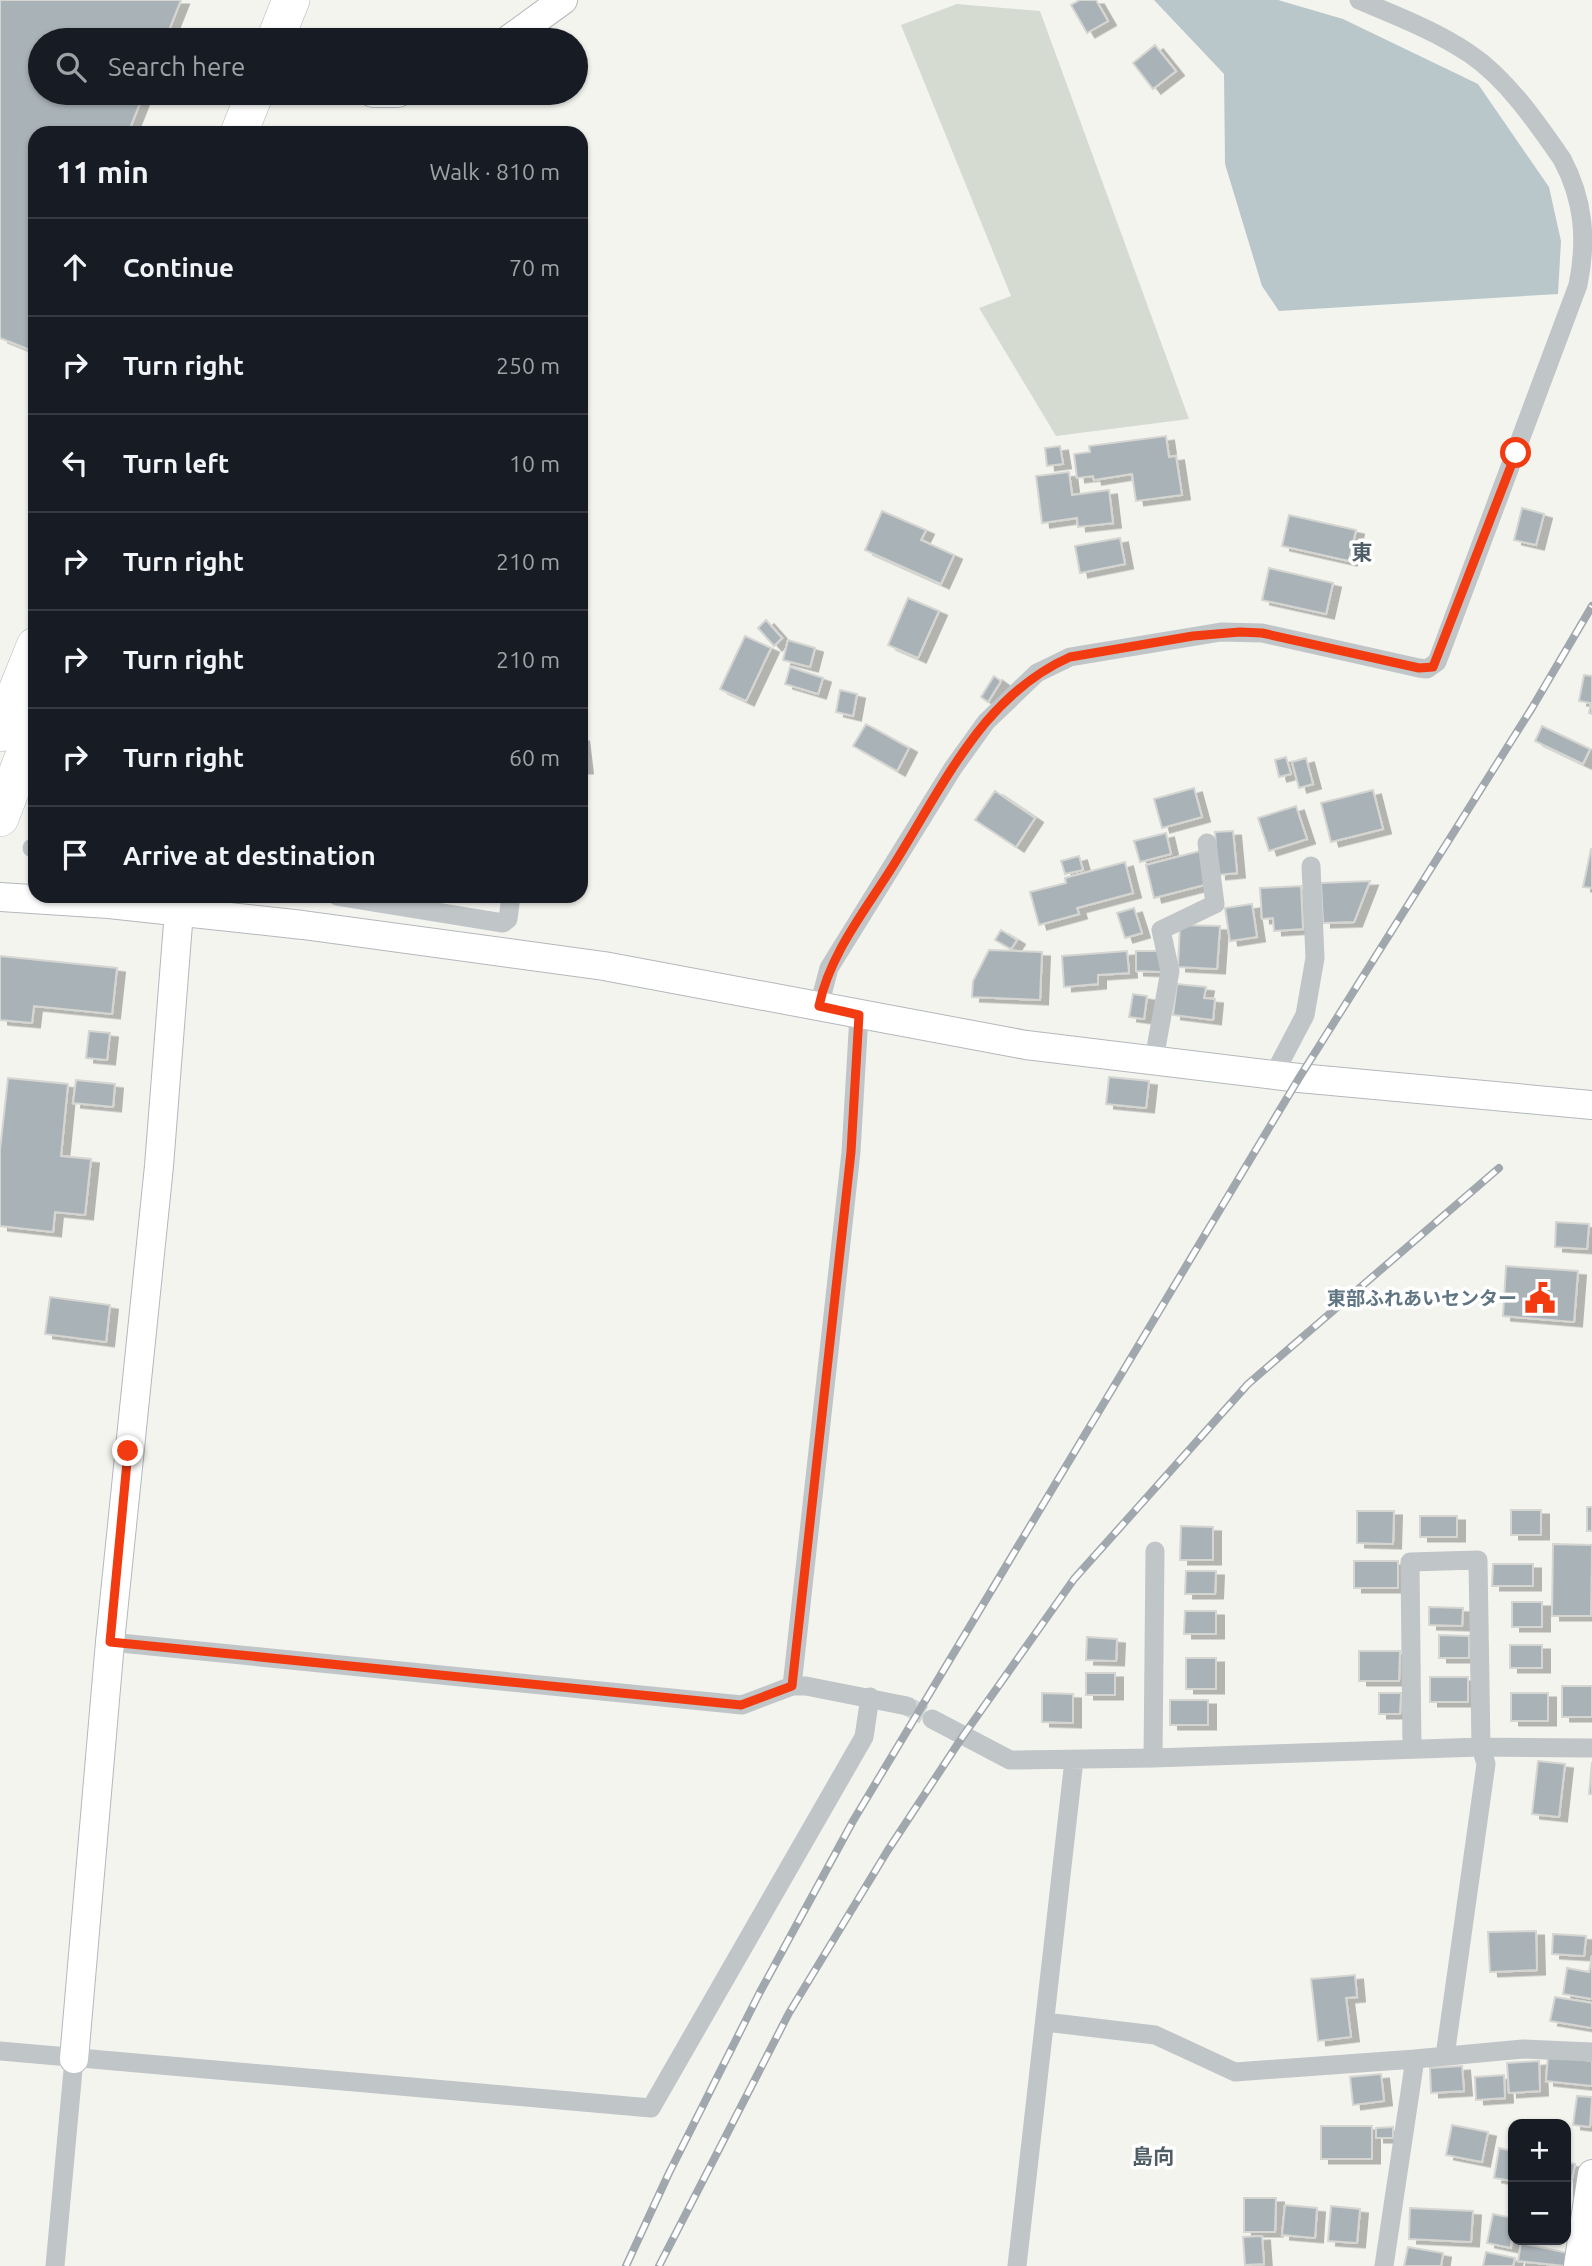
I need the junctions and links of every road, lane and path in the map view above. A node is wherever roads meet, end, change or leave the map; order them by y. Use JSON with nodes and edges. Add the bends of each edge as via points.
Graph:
{"nodes":[{"id":1,"x":291,"y":0,"type":"edge"},
{"id":2,"x":317,"y":0,"type":"edge"},
{"id":3,"x":563,"y":0,"type":"edge"},
{"id":4,"x":1359,"y":0,"type":"edge"},
{"id":5,"x":280,"y":28,"type":"edge"},
{"id":6,"x":306,"y":28,"type":"edge"},
{"id":7,"x":524,"y":28,"type":"edge"},
{"id":8,"x":250,"y":105,"type":"edge"},
{"id":9,"x":276,"y":105,"type":"edge"},
{"id":10,"x":242,"y":126,"type":"edge"},
{"id":11,"x":268,"y":126,"type":"edge"},
{"id":12,"x":28,"y":663,"type":"edge"},
{"id":13,"x":0,"y":733,"type":"edge"},
{"id":14,"x":28,"y":745,"type":"edge"},
{"id":15,"x":0,"y":818,"type":"edge"},
{"id":16,"x":1207,"y":844,"type":"dead end"},
{"id":17,"x":1311,"y":866,"type":"dead end"},
{"id":18,"x":0,"y":897,"type":"edge"},
{"id":19,"x":28,"y":898,"type":"edge"},
{"id":20,"x":118,"y":903,"type":"edge"},
{"id":21,"x":380,"y":903,"type":"edge"},
{"id":22,"x":510,"y":903,"type":"edge"},
{"id":23,"x":196,"y":907,"type":"edge"},
{"id":24,"x":819,"y":1006,"type":"junction"},
{"id":25,"x":859,"y":1015,"type":"junction"},
{"id":26,"x":1154,"y":1059,"type":"junction"},
{"id":27,"x":1274,"y":1074,"type":"junction"},
{"id":28,"x":1592,"y":1105,"type":"edge"},
{"id":29,"x":1155,"y":1551,"type":"dead end"},
{"id":30,"x":110,"y":1642,"type":"junction"},
{"id":31,"x":792,"y":1686,"type":"junction"},
{"id":32,"x":870,"y":1697,"type":"junction"},
{"id":33,"x":907,"y":1706,"type":"tunnel mouth"},
{"id":34,"x":932,"y":1719,"type":"tunnel mouth"},
{"id":35,"x":1481,"y":1747,"type":"junction"},
{"id":36,"x":1592,"y":1748,"type":"edge"},
{"id":37,"x":1412,"y":1749,"type":"junction"},
{"id":38,"x":1153,"y":1758,"type":"junction"},
{"id":39,"x":1074,"y":1760,"type":"junction"},
{"id":40,"x":1045,"y":2022,"type":"junction"},
{"id":41,"x":0,"y":2051,"type":"edge"},
{"id":42,"x":1592,"y":2052,"type":"edge"},
{"id":43,"x":1445,"y":2056,"type":"junction"},
{"id":44,"x":74,"y":2059,"type":"junction"},
{"id":45,"x":1415,"y":2059,"type":"junction"},
{"id":46,"x":1592,"y":2174,"type":"edge"},
{"id":47,"x":55,"y":2266,"type":"edge"},
{"id":48,"x":1017,"y":2266,"type":"edge"},
{"id":49,"x":1384,"y":2266,"type":"edge"},
{"id":50,"x":1578,"y":2266,"type":"edge"}],
"edges":[{"from":1,"to":5,"type":"highway"},
{"from":2,"to":6,"type":"highway"},
{"from":3,"to":7,"type":"street"},
{"from":4,"to":24,"type":"street","via":[[1440,36],[1490,71],[1563,159],[1582,214],[1584,256],[1578,285],[1437,662],[1419,668],[1262,633],[1221,632],[1070,657],[1037,673],[986,722],[953,768],[829,968]]},
{"from":8,"to":10,"type":"highway"},
{"from":9,"to":11,"type":"highway"},
{"from":12,"to":13,"type":"highway"},
{"from":14,"to":15,"type":"highway"},
{"from":16,"to":26,"type":"street","via":[[1215,904],[1161,930],[1170,971]]},
{"from":17,"to":27,"type":"street","via":[[1315,958],[1305,1015]]},
{"from":18,"to":19,"type":"street"},
{"from":20,"to":23,"type":"street"},
{"from":21,"to":22,"type":"street","via":[[503,923]]},
{"from":23,"to":24,"type":"street","via":[[604,965]]},
{"from":23,"to":30,"type":"street","via":[[159,1166]]},
{"from":24,"to":25,"type":"street"},
{"from":25,"to":26,"type":"street","via":[[1026,1045]]},
{"from":25,"to":31,"type":"street","via":[[851,1152]]},
{"from":26,"to":27,"type":"street"},
{"from":27,"to":28,"type":"street"},
{"from":29,"to":38,"type":"street"},
{"from":30,"to":31,"type":"street","via":[[741,1705]]},
{"from":30,"to":44,"type":"street"},
{"from":31,"to":32,"type":"street"},
{"from":32,"to":33,"type":"street"},
{"from":32,"to":44,"type":"street","via":[[864,1737],[651,2108]]},
{"from":34,"to":39,"type":"street","via":[[1010,1760]]},
{"from":35,"to":36,"type":"street"},
{"from":35,"to":37,"type":"street"},
{"from":35,"to":37,"type":"street","via":[[1478,1560],[1410,1562]]},
{"from":35,"to":43,"type":"street","via":[[1486,1763]]},
{"from":37,"to":38,"type":"street"},
{"from":38,"to":39,"type":"street"},
{"from":39,"to":40,"type":"street"},
{"from":40,"to":45,"type":"street","via":[[1155,2035],[1234,2072]]},
{"from":40,"to":48,"type":"street"},
{"from":41,"to":44,"type":"street"},
{"from":42,"to":43,"type":"street","via":[[1523,2049]]},
{"from":43,"to":45,"type":"street"},
{"from":44,"to":47,"type":"street"},
{"from":45,"to":49,"type":"street"},
{"from":46,"to":50,"type":"street"}]}
